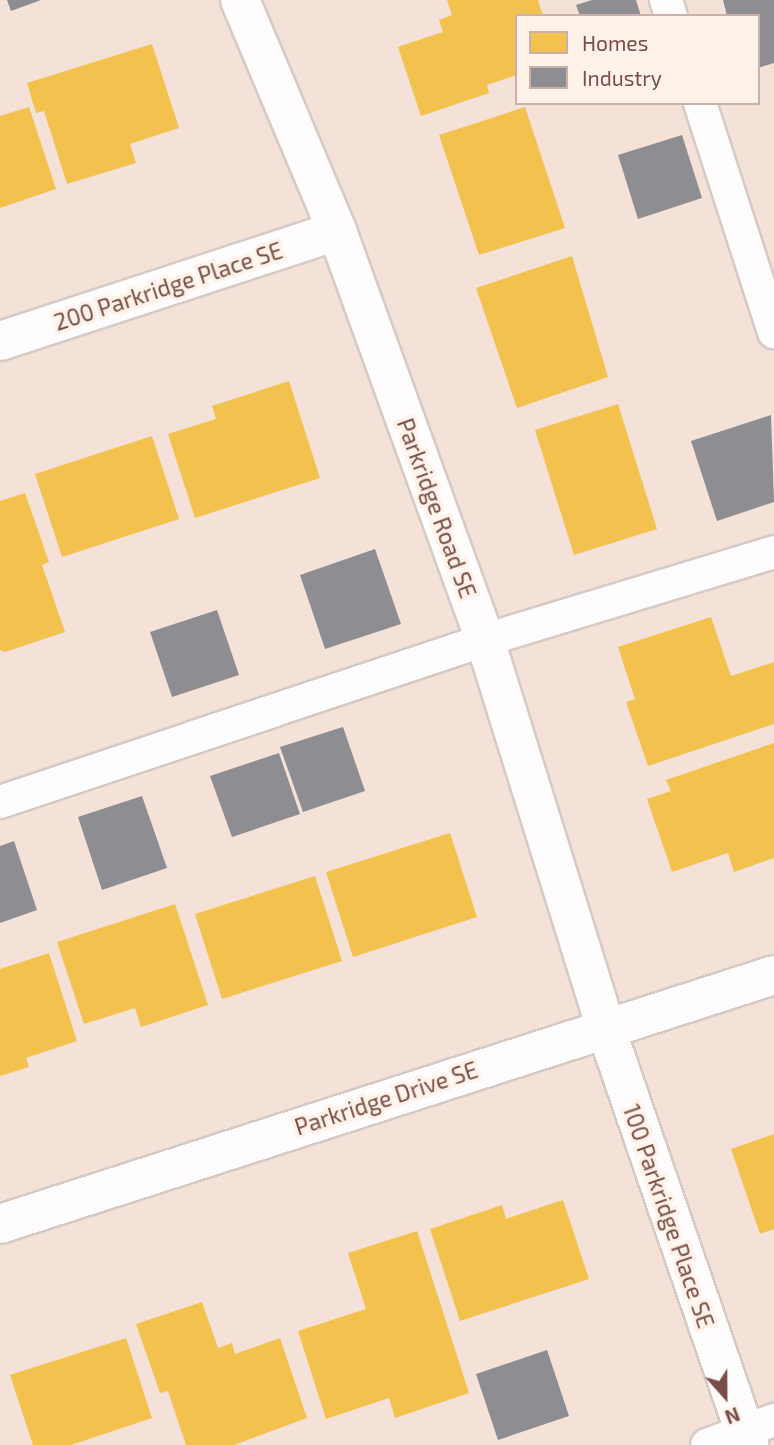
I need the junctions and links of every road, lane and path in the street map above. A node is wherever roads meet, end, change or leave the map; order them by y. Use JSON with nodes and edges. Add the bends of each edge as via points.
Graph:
{"nodes":[{"id":1,"x":240,"y":0,"type":"edge"},
{"id":2,"x":701,"y":105,"type":"edge"},
{"id":3,"x":337,"y":231,"type":"junction"},
{"id":4,"x":774,"y":332,"type":"edge"},
{"id":5,"x":0,"y":341,"type":"edge"},
{"id":6,"x":774,"y":552,"type":"edge"},
{"id":7,"x":485,"y":640,"type":"junction"},
{"id":8,"x":0,"y":802,"type":"edge"},
{"id":9,"x":774,"y":975,"type":"edge"},
{"id":10,"x":604,"y":1026,"type":"junction"},
{"id":11,"x":0,"y":1224,"type":"edge"},
{"id":12,"x":755,"y":1433,"type":"edge"},
{"id":13,"x":706,"y":1445,"type":"edge"}],
"edges":[{"from":1,"to":3,"type":"street","name":"Parkridge Road SE"},
{"from":2,"to":4,"type":"lane"},
{"from":3,"to":5,"type":"street","name":"200 Parkridge Place SE"},
{"from":3,"to":7,"type":"street","name":"Parkridge Road SE"},
{"from":6,"to":7,"type":"lane"},
{"from":7,"to":8,"type":"lane"},
{"from":7,"to":10,"type":"street","name":"Parkridge Road SE"},
{"from":9,"to":10,"type":"street","name":"Parkridge Drive SE"},
{"from":10,"to":11,"type":"street","name":"Parkridge Drive SE"},
{"from":10,"to":12,"type":"street","name":"100 Parkridge Place SE"},
{"from":12,"to":13,"type":"lane"}]}
